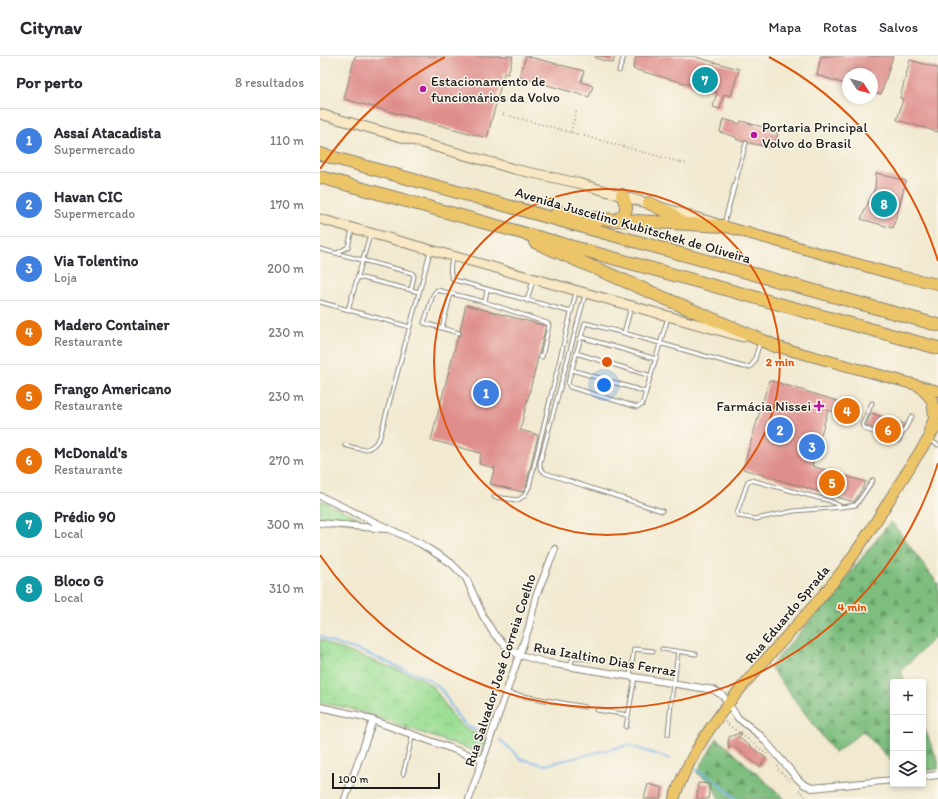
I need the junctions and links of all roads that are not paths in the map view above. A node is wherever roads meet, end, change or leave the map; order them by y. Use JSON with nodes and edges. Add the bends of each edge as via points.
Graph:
{"nodes":[{"id":1,"x":624,"y":56,"type":"edge"},
{"id":2,"x":620,"y":71,"type":"dead end"},
{"id":3,"x":320,"y":114,"type":"edge"},
{"id":4,"x":746,"y":143,"type":"dead end"},
{"id":5,"x":320,"y":154,"type":"edge"},
{"id":6,"x":348,"y":161,"type":"junction"},
{"id":7,"x":320,"y":177,"type":"edge"},
{"id":8,"x":622,"y":195,"type":"junction"},
{"id":9,"x":649,"y":203,"type":"junction"},
{"id":10,"x":320,"y":219,"type":"edge"},
{"id":11,"x":617,"y":220,"type":"junction"},
{"id":12,"x":681,"y":222,"type":"junction"},
{"id":13,"x":494,"y":225,"type":"junction"},
{"id":14,"x":724,"y":226,"type":"junction"},
{"id":15,"x":353,"y":228,"type":"junction"},
{"id":16,"x":371,"y":233,"type":"junction"},
{"id":17,"x":320,"y":250,"type":"edge"},
{"id":18,"x":431,"y":250,"type":"junction"},
{"id":19,"x":336,"y":253,"type":"junction"},
{"id":20,"x":452,"y":256,"type":"junction"},
{"id":21,"x":362,"y":261,"type":"junction"},
{"id":22,"x":358,"y":276,"type":"junction"},
{"id":23,"x":900,"y":276,"type":"junction"},
{"id":24,"x":534,"y":279,"type":"junction"},
{"id":25,"x":938,"y":284,"type":"edge"},
{"id":26,"x":411,"y":290,"type":"junction"},
{"id":27,"x":487,"y":290,"type":"junction"},
{"id":28,"x":938,"y":290,"type":"edge"},
{"id":29,"x":419,"y":292,"type":"junction"},
{"id":30,"x":581,"y":292,"type":"junction"},
{"id":31,"x":451,"y":293,"type":"junction"},
{"id":32,"x":527,"y":301,"type":"junction"},
{"id":33,"x":320,"y":302,"type":"edge"},
{"id":34,"x":485,"y":302,"type":"junction"},
{"id":35,"x":631,"y":306,"type":"junction"},
{"id":36,"x":348,"y":310,"type":"junction"},
{"id":37,"x":571,"y":312,"type":"junction"},
{"id":38,"x":668,"y":316,"type":"junction"},
{"id":39,"x":938,"y":325,"type":"edge"},
{"id":40,"x":410,"y":326,"type":"junction"},
{"id":41,"x":442,"y":328,"type":"junction"},
{"id":42,"x":459,"y":333,"type":"dead end"},
{"id":43,"x":624,"y":333,"type":"junction"},
{"id":44,"x":581,"y":337,"type":"junction"},
{"id":45,"x":760,"y":342,"type":"junction"},
{"id":46,"x":660,"y":343,"type":"junction"},
{"id":47,"x":775,"y":346,"type":"junction"},
{"id":48,"x":938,"y":348,"type":"edge"},
{"id":49,"x":576,"y":353,"type":"junction"},
{"id":50,"x":541,"y":356,"type":"dead end"},
{"id":51,"x":656,"y":358,"type":"junction"},
{"id":52,"x":572,"y":370,"type":"junction"},
{"id":53,"x":651,"y":376,"type":"junction"},
{"id":54,"x":918,"y":384,"type":"junction"},
{"id":55,"x":938,"y":391,"type":"edge"},
{"id":56,"x":646,"y":392,"type":"junction"},
{"id":57,"x":872,"y":403,"type":"dead end"},
{"id":58,"x":912,"y":416,"type":"dead end"},
{"id":59,"x":937,"y":417,"type":"edge"},
{"id":60,"x":925,"y":442,"type":"junction"},
{"id":61,"x":345,"y":445,"type":"dead end"},
{"id":62,"x":938,"y":445,"type":"edge"},
{"id":63,"x":873,"y":480,"type":"dead end"},
{"id":64,"x":320,"y":496,"type":"edge"},
{"id":65,"x":494,"y":497,"type":"dead end"},
{"id":66,"x":842,"y":507,"type":"junction"},
{"id":67,"x":662,"y":511,"type":"dead end"},
{"id":68,"x":320,"y":523,"type":"edge"},
{"id":69,"x":392,"y":530,"type":"junction"},
{"id":70,"x":555,"y":549,"type":"dead end"},
{"id":71,"x":662,"y":649,"type":"dead end"},
{"id":72,"x":653,"y":651,"type":"dead end"},
{"id":73,"x":678,"y":651,"type":"junction"},
{"id":74,"x":696,"y":654,"type":"dead end"},
{"id":75,"x":520,"y":655,"type":"junction"},
{"id":76,"x":592,"y":659,"type":"dead end"},
{"id":77,"x":570,"y":666,"type":"junction"},
{"id":78,"x":632,"y":676,"type":"junction"},
{"id":79,"x":673,"y":683,"type":"junction"},
{"id":80,"x":506,"y":693,"type":"junction"},
{"id":81,"x":729,"y":705,"type":"junction"},
{"id":82,"x":320,"y":707,"type":"edge"},
{"id":83,"x":585,"y":707,"type":"dead end"},
{"id":84,"x":597,"y":710,"type":"dead end"},
{"id":85,"x":628,"y":715,"type":"junction"},
{"id":86,"x":373,"y":720,"type":"junction"},
{"id":87,"x":626,"y":727,"type":"dead end"},
{"id":88,"x":413,"y":734,"type":"junction"},
{"id":89,"x":668,"y":734,"type":"dead end"},
{"id":90,"x":483,"y":760,"type":"junction"},
{"id":91,"x":403,"y":774,"type":"dead end"},
{"id":92,"x":938,"y":775,"type":"edge"},
{"id":93,"x":926,"y":776,"type":"edge"},
{"id":94,"x":890,"y":780,"type":"edge"},
{"id":95,"x":345,"y":799,"type":"edge"},
{"id":96,"x":469,"y":799,"type":"edge"},
{"id":97,"x":674,"y":799,"type":"edge"}],
"edges":[{"from":1,"to":2,"type":"lane"},
{"from":3,"to":8,"type":"main road","via":[[501,165]]},
{"from":4,"to":14,"type":"lane"},
{"from":5,"to":6,"type":"highway","name":"Avenida Juscelino Kubitschek de Oliveira"},
{"from":6,"to":11,"type":"highway","via":[[553,211]]},
{"from":6,"to":39,"type":"highway","name":"Avenida Juscelino Kubitschek de Oliveira"},
{"from":7,"to":13,"type":"highway"},
{"from":8,"to":9,"type":"main road"},
{"from":8,"to":11,"type":"highway","via":[[627,206],[626,212]]},
{"from":9,"to":12,"type":"highway","via":[[672,214]]},
{"from":9,"to":14,"type":"main road"},
{"from":10,"to":15,"type":"main road"},
{"from":11,"to":12,"type":"highway"},
{"from":12,"to":14,"type":"highway"},
{"from":13,"to":47,"type":"highway"},
{"from":13,"to":48,"type":"highway"},
{"from":14,"to":23,"type":"main road"},
{"from":15,"to":16,"type":"main road"},
{"from":15,"to":19,"type":"lane","via":[[348,247]]},
{"from":16,"to":18,"type":"main road"},
{"from":16,"to":21,"type":"lane"},
{"from":17,"to":19,"type":"lane"},
{"from":18,"to":20,"type":"main road"},
{"from":18,"to":29,"type":"lane"},
{"from":19,"to":21,"type":"lane"},
{"from":20,"to":24,"type":"main road"},
{"from":20,"to":27,"type":"lane","via":[[450,270],[454,280]]},
{"from":21,"to":22,"type":"lane"},
{"from":21,"to":26,"type":"lane","via":[[412,273],[414,276]]},
{"from":22,"to":26,"type":"lane"},
{"from":22,"to":36,"type":"lane"},
{"from":23,"to":25,"type":"main road"},
{"from":23,"to":28,"type":"main road"},
{"from":24,"to":30,"type":"main road"},
{"from":24,"to":32,"type":"lane"},
{"from":26,"to":29,"type":"lane"},
{"from":27,"to":32,"type":"lane"},
{"from":27,"to":34,"type":"lane"},
{"from":29,"to":40,"type":"lane"},
{"from":30,"to":35,"type":"main road"},
{"from":30,"to":37,"type":"lane"},
{"from":30,"to":67,"type":"lane","via":[[540,468],[545,473]]},
{"from":31,"to":34,"type":"lane"},
{"from":31,"to":41,"type":"lane"},
{"from":31,"to":41,"type":"lane","via":[[437,290],[434,293],[424,323]]},
{"from":32,"to":37,"type":"lane"},
{"from":33,"to":36,"type":"lane"},
{"from":34,"to":50,"type":"lane","via":[[547,323],[549,325]]},
{"from":35,"to":38,"type":"main road"},
{"from":35,"to":43,"type":"lane"},
{"from":36,"to":40,"type":"lane"},
{"from":37,"to":65,"type":"lane","via":[[529,486],[524,496],[518,500]]},
{"from":38,"to":45,"type":"main road"},
{"from":38,"to":46,"type":"lane"},
{"from":40,"to":61,"type":"lane","via":[[380,437],[374,446],[364,450]]},
{"from":41,"to":42,"type":"lane"},
{"from":43,"to":44,"type":"lane","via":[[587,323]]},
{"from":43,"to":46,"type":"lane"},
{"from":44,"to":49,"type":"lane"},
{"from":44,"to":51,"type":"lane"},
{"from":45,"to":46,"type":"lane","via":[[750,367]]},
{"from":45,"to":47,"type":"main road"},
{"from":46,"to":51,"type":"lane"},
{"from":47,"to":54,"type":"main road"},
{"from":49,"to":52,"type":"lane"},
{"from":49,"to":53,"type":"lane"},
{"from":51,"to":53,"type":"lane"},
{"from":52,"to":56,"type":"lane"},
{"from":52,"to":56,"type":"lane","via":[[568,383],[575,390],[637,407],[642,405]]},
{"from":53,"to":56,"type":"lane"},
{"from":54,"to":55,"type":"main road"},
{"from":54,"to":59,"type":"main road","via":[[932,400]]},
{"from":57,"to":58,"type":"lane","via":[[862,425],[865,429],[898,441]]},
{"from":59,"to":60,"type":"main road","name":"Rua Eduardo Sprada"},
{"from":60,"to":62,"type":"lane"},
{"from":60,"to":81,"type":"main road","name":"Rua Eduardo Sprada","via":[[842,571]]},
{"from":63,"to":66,"type":"lane","via":[[856,505]]},
{"from":64,"to":69,"type":"street","name":"Rua Izaltino Dias Ferraz"},
{"from":66,"to":66,"type":"lane","via":[[830,501],[751,480],[748,481],[737,513],[739,516],[756,519],[794,511]]},
{"from":68,"to":69,"type":"street"},
{"from":69,"to":75,"type":"street","name":"Rua Izaltino Dias Ferraz","via":[[426,547],[457,567],[466,578],[494,634],[509,649]]},
{"from":70,"to":75,"type":"street","name":"Rua Salvador José Correia Coelho","via":[[536,596]]},
{"from":71,"to":73,"type":"lane"},
{"from":72,"to":78,"type":"lane","via":[[634,649]]},
{"from":73,"to":74,"type":"lane"},
{"from":73,"to":79,"type":"lane"},
{"from":75,"to":77,"type":"street","name":"Rua Izaltino Dias Ferraz"},
{"from":75,"to":80,"type":"street","name":"Rua Salvador José Correia Coelho"},
{"from":76,"to":77,"type":"lane","via":[[573,658]]},
{"from":77,"to":78,"type":"street","name":"Rua Izaltino Dias Ferraz"},
{"from":78,"to":79,"type":"street","name":"Rua Izaltino Dias Ferraz"},
{"from":78,"to":85,"type":"lane"},
{"from":79,"to":81,"type":"street","name":"Rua Izaltino Dias Ferraz","via":[[714,690],[719,692]]},
{"from":79,"to":89,"type":"lane"},
{"from":80,"to":83,"type":"lane"},
{"from":80,"to":90,"type":"street","name":"Rua Salvador José Correia Coelho"},
{"from":81,"to":94,"type":"street","name":"Rua Izaltino Dias Ferraz","via":[[738,718],[761,736],[803,784],[821,788]]},
{"from":81,"to":97,"type":"main road","name":"Rua Eduardo Sprada","via":[[690,761]]},
{"from":82,"to":86,"type":"street","via":[[349,712]]},
{"from":84,"to":85,"type":"lane"},
{"from":85,"to":87,"type":"lane"},
{"from":86,"to":88,"type":"street"},
{"from":86,"to":95,"type":"street"},
{"from":88,"to":90,"type":"street"},
{"from":88,"to":91,"type":"lane"},
{"from":90,"to":96,"type":"street","name":"Rua Salvador José Correia Coelho"},
{"from":92,"to":93,"type":"street"}]}
